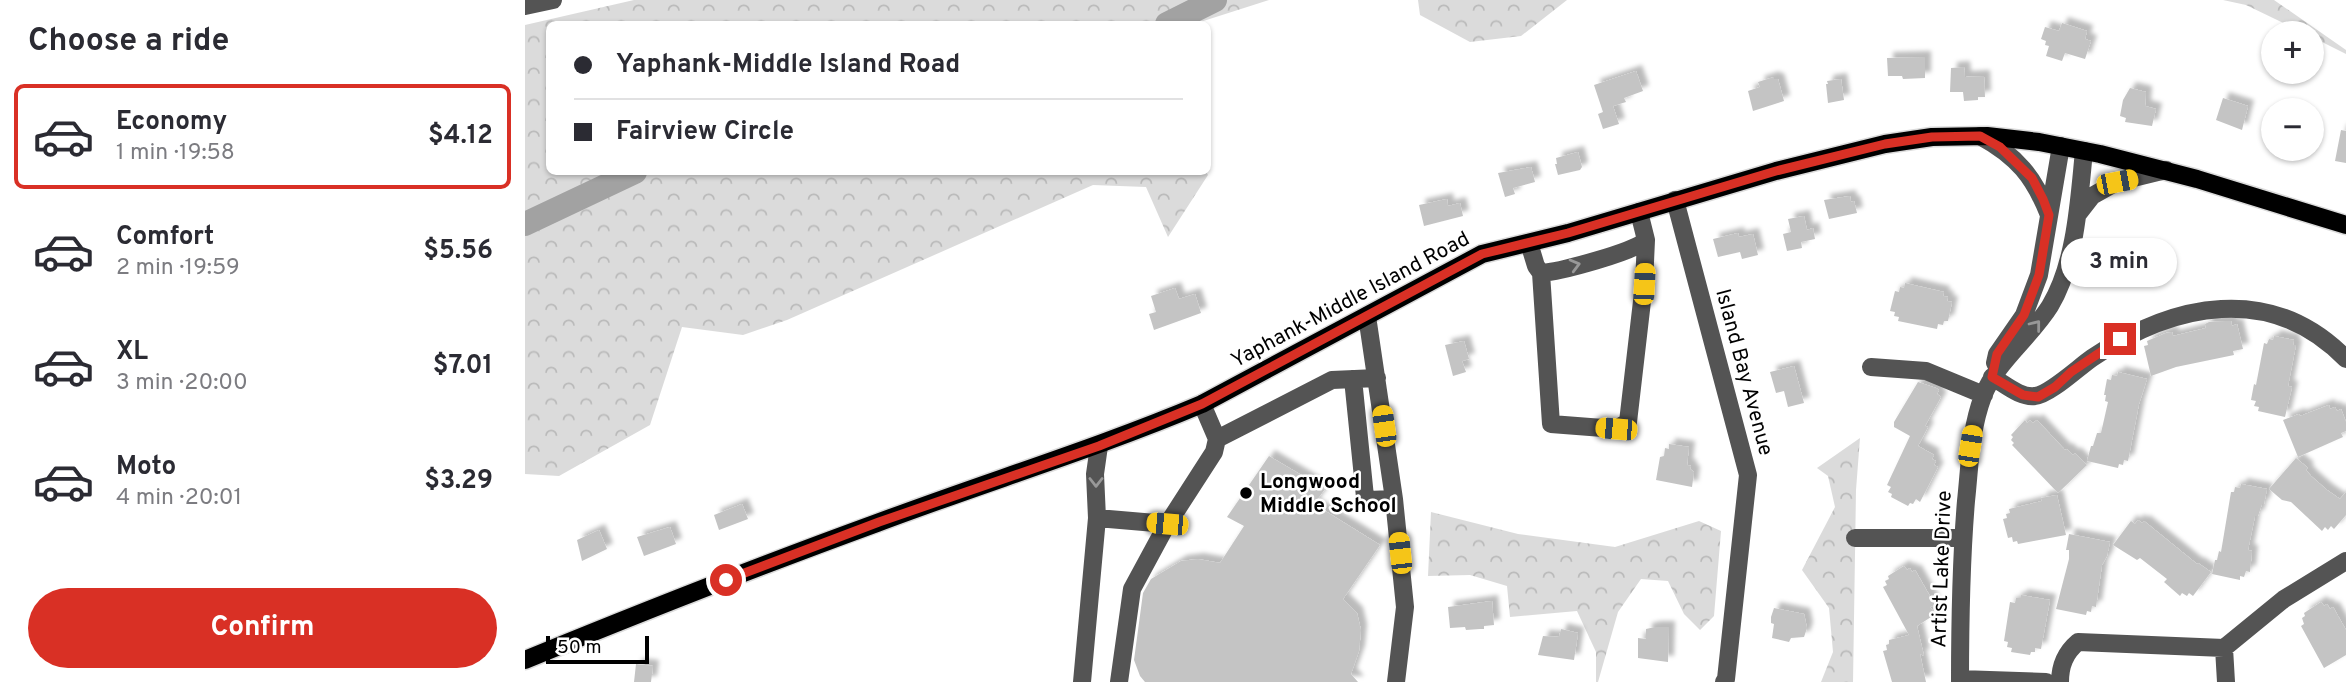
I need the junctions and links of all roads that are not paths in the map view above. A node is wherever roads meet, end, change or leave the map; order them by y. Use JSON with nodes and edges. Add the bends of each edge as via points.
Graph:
{"nodes":[{"id":1,"x":553,"y":0,"type":"edge"},
{"id":2,"x":525,"y":6,"type":"edge"},
{"id":3,"x":1980,"y":136,"type":"junction"},
{"id":4,"x":2061,"y":146,"type":"junction"},
{"id":5,"x":2084,"y":151,"type":"junction"},
{"id":6,"x":2166,"y":170,"type":"junction"},
{"id":7,"x":1675,"y":200,"type":"junction"},
{"id":8,"x":1639,"y":212,"type":"junction"},
{"id":9,"x":2049,"y":215,"type":"junction"},
{"id":10,"x":2076,"y":216,"type":"junction"},
{"id":11,"x":2346,"y":225,"type":"edge"},
{"id":12,"x":1646,"y":240,"type":"junction"},
{"id":13,"x":1529,"y":243,"type":"junction"},
{"id":14,"x":1541,"y":273,"type":"junction"},
{"id":15,"x":1367,"y":316,"type":"junction"},
{"id":16,"x":2346,"y":359,"type":"edge"},
{"id":17,"x":1871,"y":367,"type":"dead end"},
{"id":18,"x":1992,"y":377,"type":"junction"},
{"id":19,"x":1377,"y":378,"type":"junction"},
{"id":20,"x":1353,"y":379,"type":"junction"},
{"id":21,"x":1984,"y":395,"type":"junction"},
{"id":22,"x":1202,"y":404,"type":"junction"},
{"id":23,"x":1217,"y":439,"type":"junction"},
{"id":24,"x":1099,"y":446,"type":"junction"},
{"id":25,"x":1394,"y":499,"type":"junction"},
{"id":26,"x":1097,"y":518,"type":"junction"},
{"id":27,"x":1167,"y":524,"type":"junction"},
{"id":28,"x":1855,"y":538,"type":"dead end"},
{"id":29,"x":1962,"y":538,"type":"junction"},
{"id":30,"x":2346,"y":561,"type":"edge"},
{"id":31,"x":2224,"y":648,"type":"junction"},
{"id":32,"x":525,"y":660,"type":"edge"},
{"id":33,"x":1960,"y":681,"type":"edge"},
{"id":34,"x":1082,"y":682,"type":"edge"},
{"id":35,"x":1119,"y":682,"type":"edge"},
{"id":36,"x":1396,"y":682,"type":"edge"},
{"id":37,"x":1724,"y":682,"type":"edge"},
{"id":38,"x":2046,"y":682,"type":"edge"},
{"id":39,"x":2060,"y":682,"type":"edge"},
{"id":40,"x":2226,"y":682,"type":"edge"}],
"edges":[{"from":1,"to":2,"type":"street"},
{"from":3,"to":4,"type":"main road","name":"Yaphank-Middle Island Road"},
{"from":3,"to":7,"type":"main road","name":"Yaphank-Middle Island Road","via":[[1885,144]]},
{"from":3,"to":9,"type":"street","via":[[2000,147],[2032,178]]},
{"from":4,"to":5,"type":"main road","name":"Yaphank-Middle Island Road"},
{"from":4,"to":9,"type":"street"},
{"from":5,"to":6,"type":"main road","name":"Yaphank-Middle Island Road"},
{"from":5,"to":10,"type":"street","name":"Artist Lake Drive"},
{"from":6,"to":10,"type":"street","via":[[2117,182],[2092,196]]},
{"from":6,"to":11,"type":"main road","name":"Yaphank-Middle Island Road"},
{"from":7,"to":8,"type":"main road","name":"Yaphank-Middle Island Road"},
{"from":7,"to":37,"type":"street","name":"Island Bay Avenue","via":[[1748,475]]},
{"from":8,"to":12,"type":"street"},
{"from":8,"to":13,"type":"main road","name":"Yaphank-Middle Island Road"},
{"from":9,"to":18,"type":"street","via":[[2039,275],[2024,315],[1997,354]]},
{"from":18,"to":10,"type":"street","name":"Artist Lake Drive","one_way":true,"via":[[2050,305],[2065,273]]},
{"from":14,"to":12,"type":"street","one_way":true,"via":[[1625,252]]},
{"from":12,"to":14,"type":"street","via":[[1627,422],[1616,429],[1551,424]]},
{"from":13,"to":14,"type":"street"},
{"from":13,"to":15,"type":"main road","name":"Yaphank-Middle Island Road","via":[[1482,254]]},
{"from":15,"to":19,"type":"street"},
{"from":15,"to":22,"type":"main road","name":"Yaphank-Middle Island Road"},
{"from":16,"to":18,"type":"street","via":[[2314,331],[2234,307],[2150,324],[2120,339],[2038,397],[2023,395]]},
{"from":17,"to":21,"type":"street","via":[[1926,371]]},
{"from":18,"to":21,"type":"street","name":"Artist Lake Drive"},
{"from":19,"to":20,"type":"street"},
{"from":19,"to":25,"type":"street"},
{"from":20,"to":23,"type":"street","via":[[1332,380]]},
{"from":20,"to":25,"type":"street","via":[[1366,497]]},
{"from":21,"to":29,"type":"street","name":"Artist Lake Drive","via":[[1973,426]]},
{"from":22,"to":23,"type":"street"},
{"from":22,"to":24,"type":"main road","name":"Yaphank-Middle Island Road"},
{"from":23,"to":27,"type":"street","via":[[1215,452]]},
{"from":24,"to":26,"type":"street","one_way":true},
{"from":24,"to":32,"type":"main road","name":"Yaphank-Middle Island Road","via":[[879,522]]},
{"from":25,"to":36,"type":"street","via":[[1405,607]]},
{"from":26,"to":27,"type":"street"},
{"from":26,"to":34,"type":"street"},
{"from":27,"to":35,"type":"street","via":[[1132,589]]},
{"from":28,"to":29,"type":"street"},
{"from":29,"to":33,"type":"street","name":"Artist Lake Drive"},
{"from":30,"to":31,"type":"street","via":[[2284,599]]},
{"from":31,"to":39,"type":"street","via":[[2078,642],[2064,658]]},
{"from":31,"to":40,"type":"street"},
{"from":33,"to":38,"type":"street"}]}
